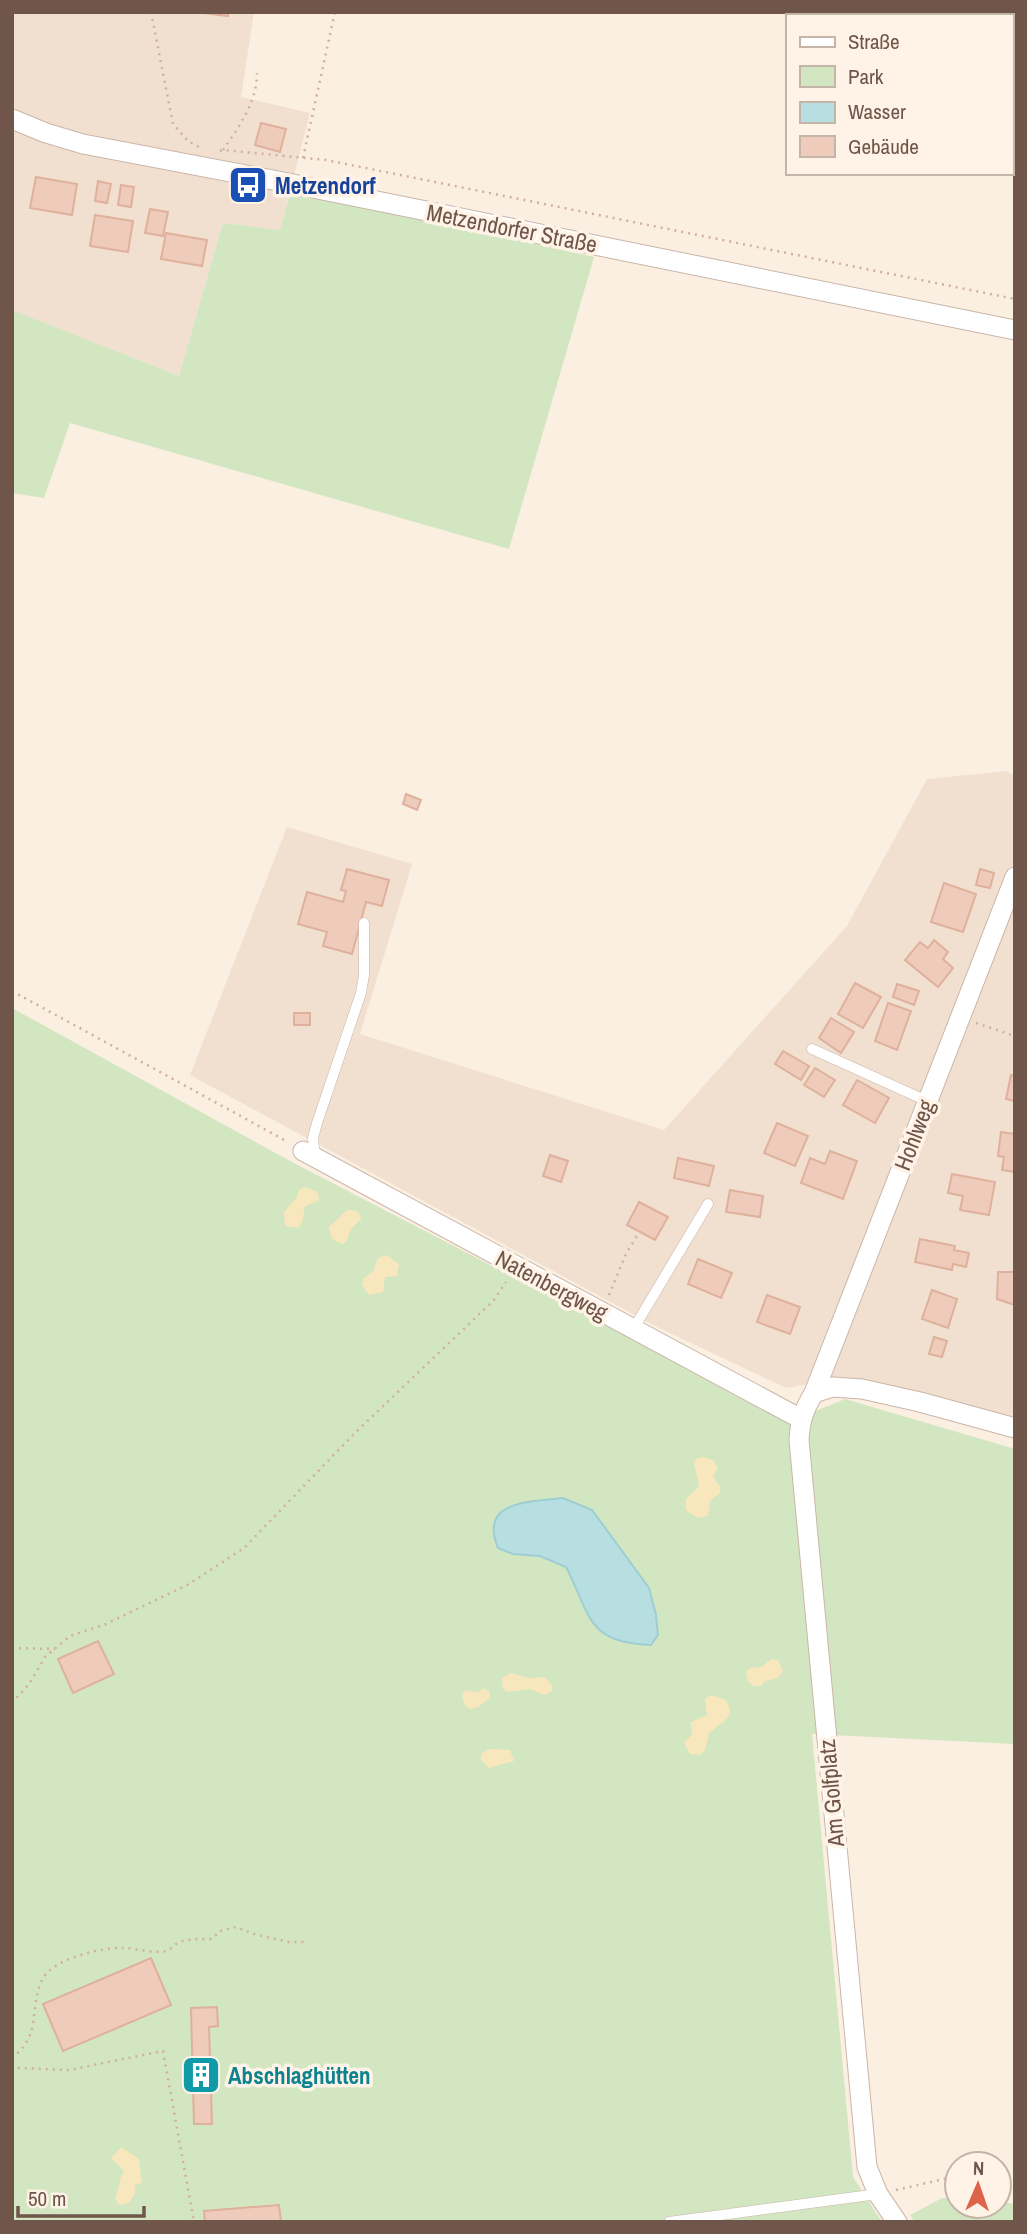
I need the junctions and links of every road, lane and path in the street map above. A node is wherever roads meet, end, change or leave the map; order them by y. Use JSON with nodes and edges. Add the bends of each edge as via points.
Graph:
{"nodes":[{"id":1,"x":151,"y":12,"type":"edge"},
{"id":2,"x":335,"y":12,"type":"edge"},
{"id":3,"x":257,"y":73,"type":"dead end"},
{"id":4,"x":12,"y":119,"type":"edge"},
{"id":5,"x":223,"y":150,"type":"junction"},
{"id":6,"x":303,"y":158,"type":"junction"},
{"id":7,"x":207,"y":161,"type":"junction"},
{"id":8,"x":1015,"y":299,"type":"edge"},
{"id":9,"x":1015,"y":330,"type":"edge"},
{"id":10,"x":1015,"y":877,"type":"edge"},
{"id":11,"x":364,"y":923,"type":"dead end"},
{"id":12,"x":12,"y":991,"type":"edge"},
{"id":13,"x":959,"y":1017,"type":"junction"},
{"id":14,"x":1015,"y":1036,"type":"edge"},
{"id":15,"x":812,"y":1049,"type":"dead end"},
{"id":16,"x":927,"y":1101,"type":"junction"},
{"id":17,"x":309,"y":1154,"type":"junction"},
{"id":18,"x":708,"y":1204,"type":"dead end"},
{"id":19,"x":639,"y":1232,"type":"dead end"},
{"id":20,"x":517,"y":1266,"type":"junction"},
{"id":21,"x":600,"y":1311,"type":"junction"},
{"id":22,"x":634,"y":1328,"type":"junction"},
{"id":23,"x":814,"y":1393,"type":"junction"},
{"id":24,"x":800,"y":1419,"type":"junction"},
{"id":25,"x":1015,"y":1428,"type":"edge"},
{"id":26,"x":12,"y":1648,"type":"edge"},
{"id":27,"x":55,"y":1649,"type":"junction"},
{"id":28,"x":12,"y":1703,"type":"edge"},
{"id":29,"x":304,"y":1942,"type":"dead end"},
{"id":30,"x":12,"y":2058,"type":"edge"},
{"id":31,"x":12,"y":2064,"type":"edge"},
{"id":32,"x":943,"y":2179,"type":"edge"},
{"id":33,"x":878,"y":2194,"type":"junction"},
{"id":34,"x":194,"y":2222,"type":"edge"},
{"id":35,"x":669,"y":2222,"type":"edge"},
{"id":36,"x":897,"y":2222,"type":"edge"}],
"edges":[{"from":1,"to":7,"type":"path","via":[[173,124]]},
{"from":2,"to":6,"type":"path"},
{"from":3,"to":5,"type":"path","via":[[244,121]]},
{"from":4,"to":7,"type":"street","name":"Metzendorfer Straße","via":[[83,144]]},
{"from":5,"to":6,"type":"path"},
{"from":5,"to":7,"type":"path"},
{"from":6,"to":8,"type":"path"},
{"from":7,"to":9,"type":"street","name":"Metzendorfer Straße"},
{"from":10,"to":13,"type":"street","name":"Hohlweg"},
{"from":11,"to":17,"type":"lane","via":[[362,984]]},
{"from":12,"to":17,"type":"path"},
{"from":13,"to":14,"type":"path"},
{"from":13,"to":16,"type":"street","name":"Hohlweg"},
{"from":15,"to":16,"type":"lane"},
{"from":16,"to":23,"type":"street","name":"Hohlweg"},
{"from":17,"to":20,"type":"street","name":"Natenbergweg"},
{"from":18,"to":22,"type":"lane"},
{"from":19,"to":21,"type":"path"},
{"from":20,"to":21,"type":"street","name":"Natenbergweg"},
{"from":20,"to":27,"type":"path","via":[[494,1300],[244,1548],[189,1584],[70,1636]]},
{"from":21,"to":22,"type":"street","name":"Natenbergweg"},
{"from":22,"to":24,"type":"street","name":"Natenbergweg"},
{"from":23,"to":24,"type":"street","name":"Am Golfplatz"},
{"from":23,"to":25,"type":"street","via":[[833,1387],[862,1389]]},
{"from":24,"to":33,"type":"street","name":"Am Golfplatz","via":[[862,2132],[867,2167]]},
{"from":26,"to":27,"type":"path"},
{"from":27,"to":28,"type":"path"},
{"from":29,"to":30,"type":"path","via":[[236,1927],[220,1931],[212,1939],[178,1942],[166,1951],[112,1948],[52,1966],[42,1979],[32,2036]]},
{"from":31,"to":34,"type":"path","via":[[69,2070],[163,2051]]},
{"from":32,"to":33,"type":"path"},
{"from":33,"to":35,"type":"lane"},
{"from":33,"to":36,"type":"street","name":"Am Golfplatz"}]}
